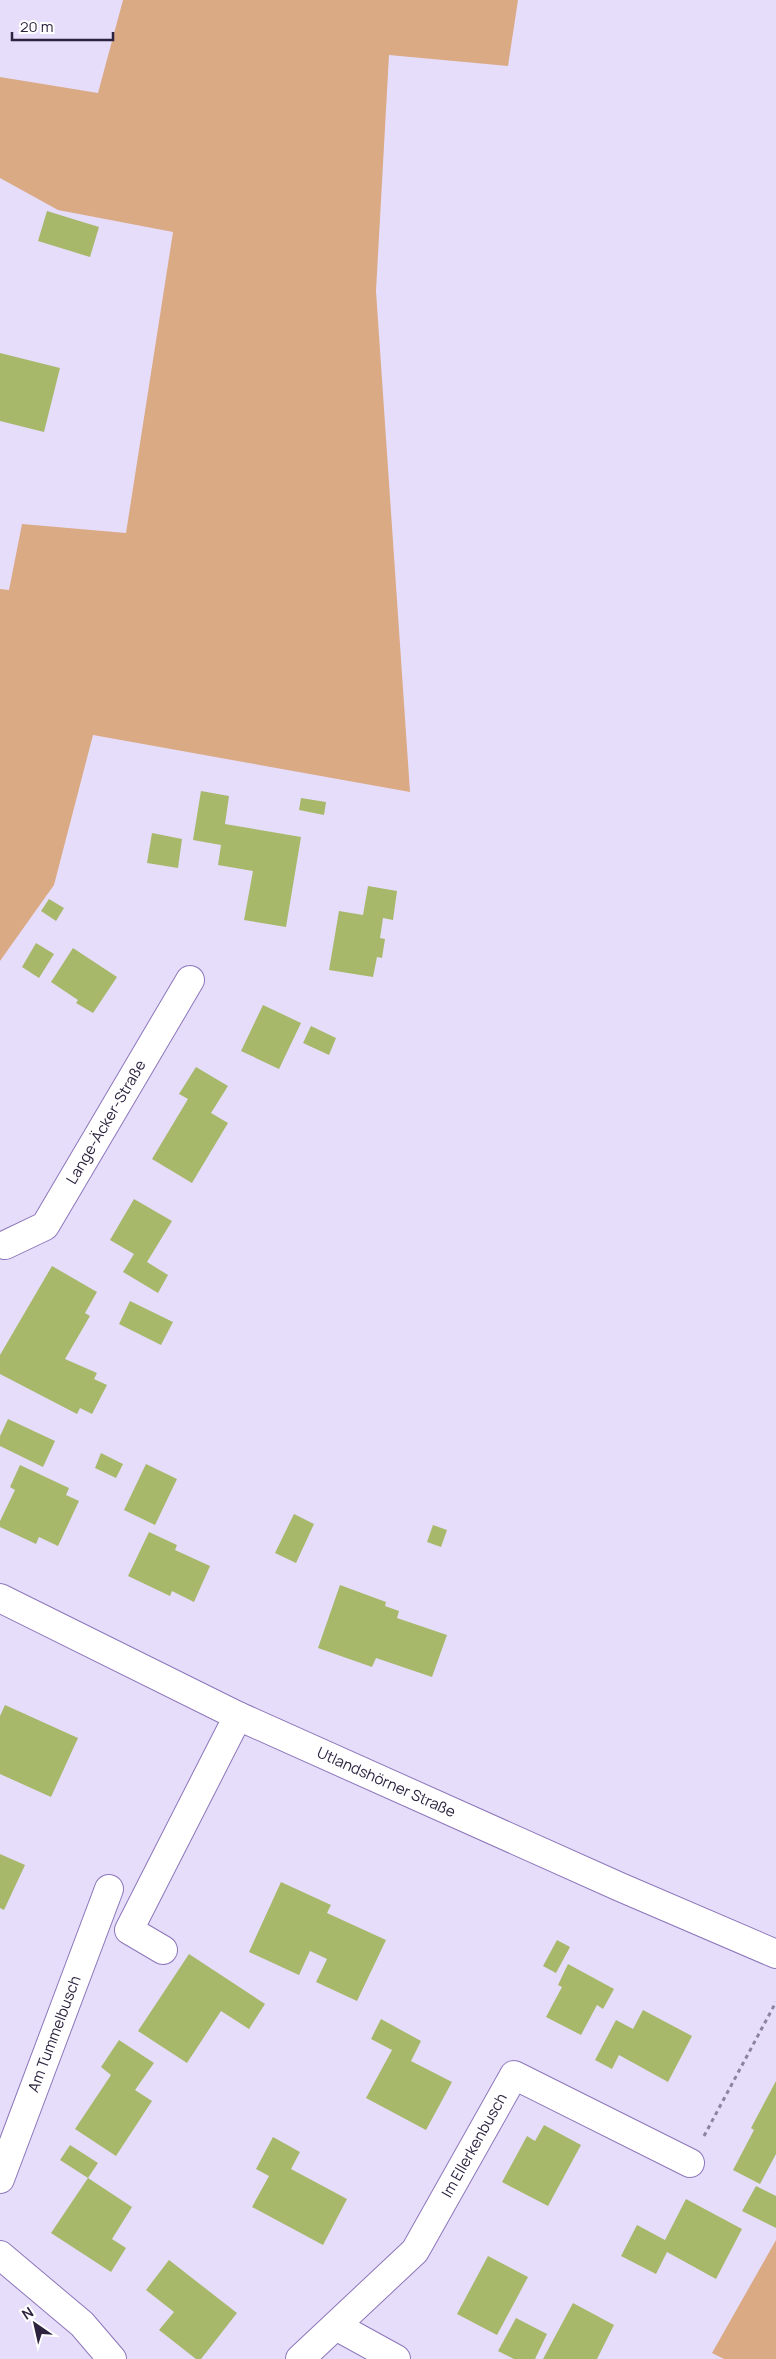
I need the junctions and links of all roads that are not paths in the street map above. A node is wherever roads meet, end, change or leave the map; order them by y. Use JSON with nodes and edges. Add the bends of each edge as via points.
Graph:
{"nodes":[{"id":1,"x":190,"y":980,"type":"dead end"},
{"id":2,"x":2,"y":1242,"type":"edge"},
{"id":3,"x":0,"y":1598,"type":"edge"},
{"id":4,"x":238,"y":1716,"type":"junction"},
{"id":5,"x":108,"y":1889,"type":"dead end"},
{"id":6,"x":163,"y":1950,"type":"dead end"},
{"id":7,"x":776,"y":1954,"type":"edge"},
{"id":8,"x":690,"y":2163,"type":"road end"},
{"id":9,"x":0,"y":2179,"type":"edge"},
{"id":10,"x":0,"y":2255,"type":"edge"},
{"id":11,"x":336,"y":2326,"type":"junction"},
{"id":12,"x":112,"y":2359,"type":"edge"},
{"id":13,"x":300,"y":2359,"type":"edge"},
{"id":14,"x":396,"y":2359,"type":"edge"}],
"edges":[{"from":1,"to":2,"type":"street","name":"Lange-Äcker-Straße","via":[[45,1226]]},
{"from":3,"to":4,"type":"street","name":"Utlandshörner Straße"},
{"from":4,"to":6,"type":"street","via":[[129,1930]]},
{"from":4,"to":7,"type":"street","name":"Utlandshörner Straße"},
{"from":5,"to":9,"type":"street","name":"Am Tummelbusch"},
{"from":8,"to":11,"type":"street","name":"Im Ellerkenbusch","via":[[514,2075],[415,2252]]},
{"from":10,"to":12,"type":"street","via":[[82,2324]]},
{"from":11,"to":13,"type":"street","name":"Im Ellerkenbusch"},
{"from":11,"to":14,"type":"street"}]}
